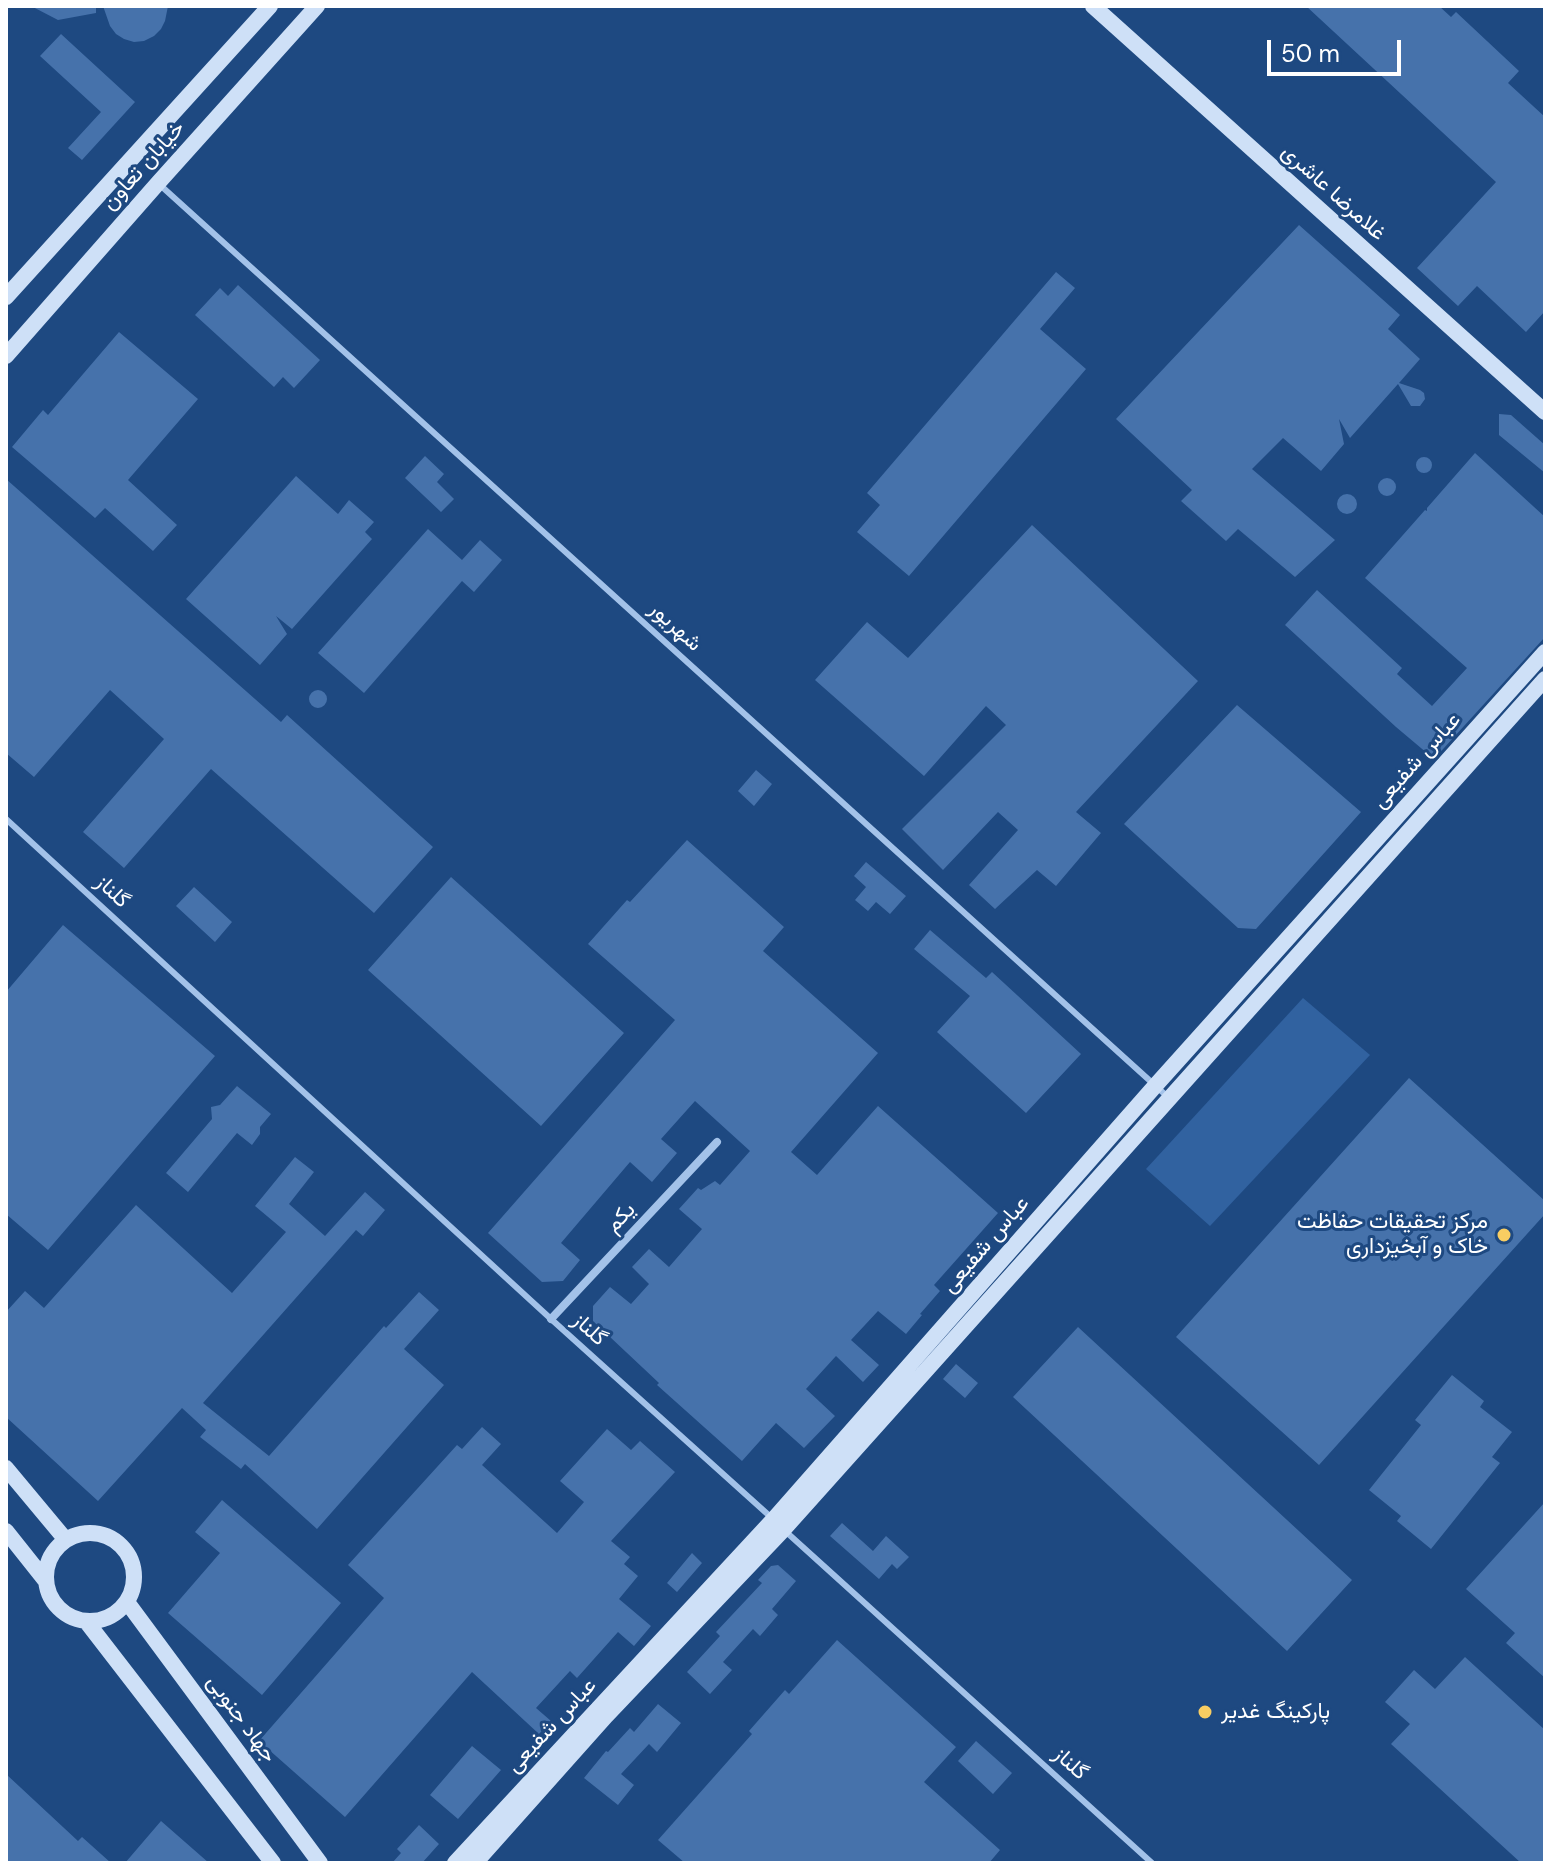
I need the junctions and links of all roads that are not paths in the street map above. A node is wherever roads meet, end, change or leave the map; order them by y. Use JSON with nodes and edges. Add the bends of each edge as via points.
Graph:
{"nodes":[{"id":1,"x":270,"y":6,"type":"edge"},
{"id":2,"x":317,"y":6,"type":"edge"},
{"id":3,"x":1093,"y":6,"type":"edge"},
{"id":4,"x":158,"y":183,"type":"junction"},
{"id":5,"x":6,"y":297,"type":"edge"},
{"id":6,"x":6,"y":356,"type":"edge"},
{"id":7,"x":1545,"y":412,"type":"edge"},
{"id":8,"x":1545,"y":652,"type":"edge"},
{"id":9,"x":1545,"y":679,"type":"edge"},
{"id":10,"x":6,"y":819,"type":"edge"},
{"id":11,"x":1155,"y":1086,"type":"junction"},
{"id":12,"x":1169,"y":1098,"type":"junction"},
{"id":13,"x":717,"y":1142,"type":"dead end"},
{"id":14,"x":551,"y":1319,"type":"junction"},
{"id":15,"x":6,"y":1468,"type":"edge"},
{"id":16,"x":778,"y":1524,"type":"junction"},
{"id":17,"x":6,"y":1531,"type":"edge"},
{"id":18,"x":66,"y":1540,"type":"junction"},
{"id":19,"x":45,"y":1580,"type":"junction"},
{"id":20,"x":127,"y":1602,"type":"junction"},
{"id":21,"x":86,"y":1621,"type":"junction"},
{"id":22,"x":273,"y":1863,"type":"edge"},
{"id":23,"x":320,"y":1863,"type":"edge"},
{"id":24,"x":455,"y":1863,"type":"edge"},
{"id":25,"x":475,"y":1863,"type":"edge"},
{"id":26,"x":1152,"y":1863,"type":"edge"}],
"edges":[{"from":1,"to":5,"type":"main road","name":"خیابان تعاون"},
{"from":2,"to":4,"type":"main road","name":"خیابان تعاون"},
{"from":3,"to":7,"type":"main road","name":"غلامرضا عاشری"},
{"from":4,"to":6,"type":"main road","name":"خیابان تعاون"},
{"from":4,"to":11,"type":"lane","name":"شهریور"},
{"from":8,"to":11,"type":"main road","name":"عباس شفیعی"},
{"from":9,"to":12,"type":"main road","name":"عباس شفیعی"},
{"from":10,"to":14,"type":"lane","name":"گلناز"},
{"from":11,"to":12,"type":"lane","name":"شهریور"},
{"from":11,"to":16,"type":"main road","name":"عباس شفیعی"},
{"from":12,"to":16,"type":"main road","name":"عباس شفیعی"},
{"from":13,"to":14,"type":"street","name":"یکم"},
{"from":14,"to":16,"type":"lane","name":"گلناز"},
{"from":15,"to":18,"type":"main road"},
{"from":16,"to":24,"type":"main road","name":"عباس شفیعی"},
{"from":16,"to":25,"type":"main road","name":"عباس شفیعی"},
{"from":16,"to":26,"type":"lane","name":"گلناز"},
{"from":17,"to":19,"type":"main road"},
{"from":18,"to":19,"type":"main road","via":[[47,1564]]},
{"from":18,"to":20,"type":"main road","via":[[100,1534],[121,1545],[133,1566]]},
{"from":19,"to":21,"type":"main road","via":[[51,1600],[63,1613]]},
{"from":20,"to":21,"type":"main road","via":[[115,1615]]},
{"from":20,"to":23,"type":"main road","name":"جهاد جنوبی"},
{"from":21,"to":22,"type":"main road"}]}
